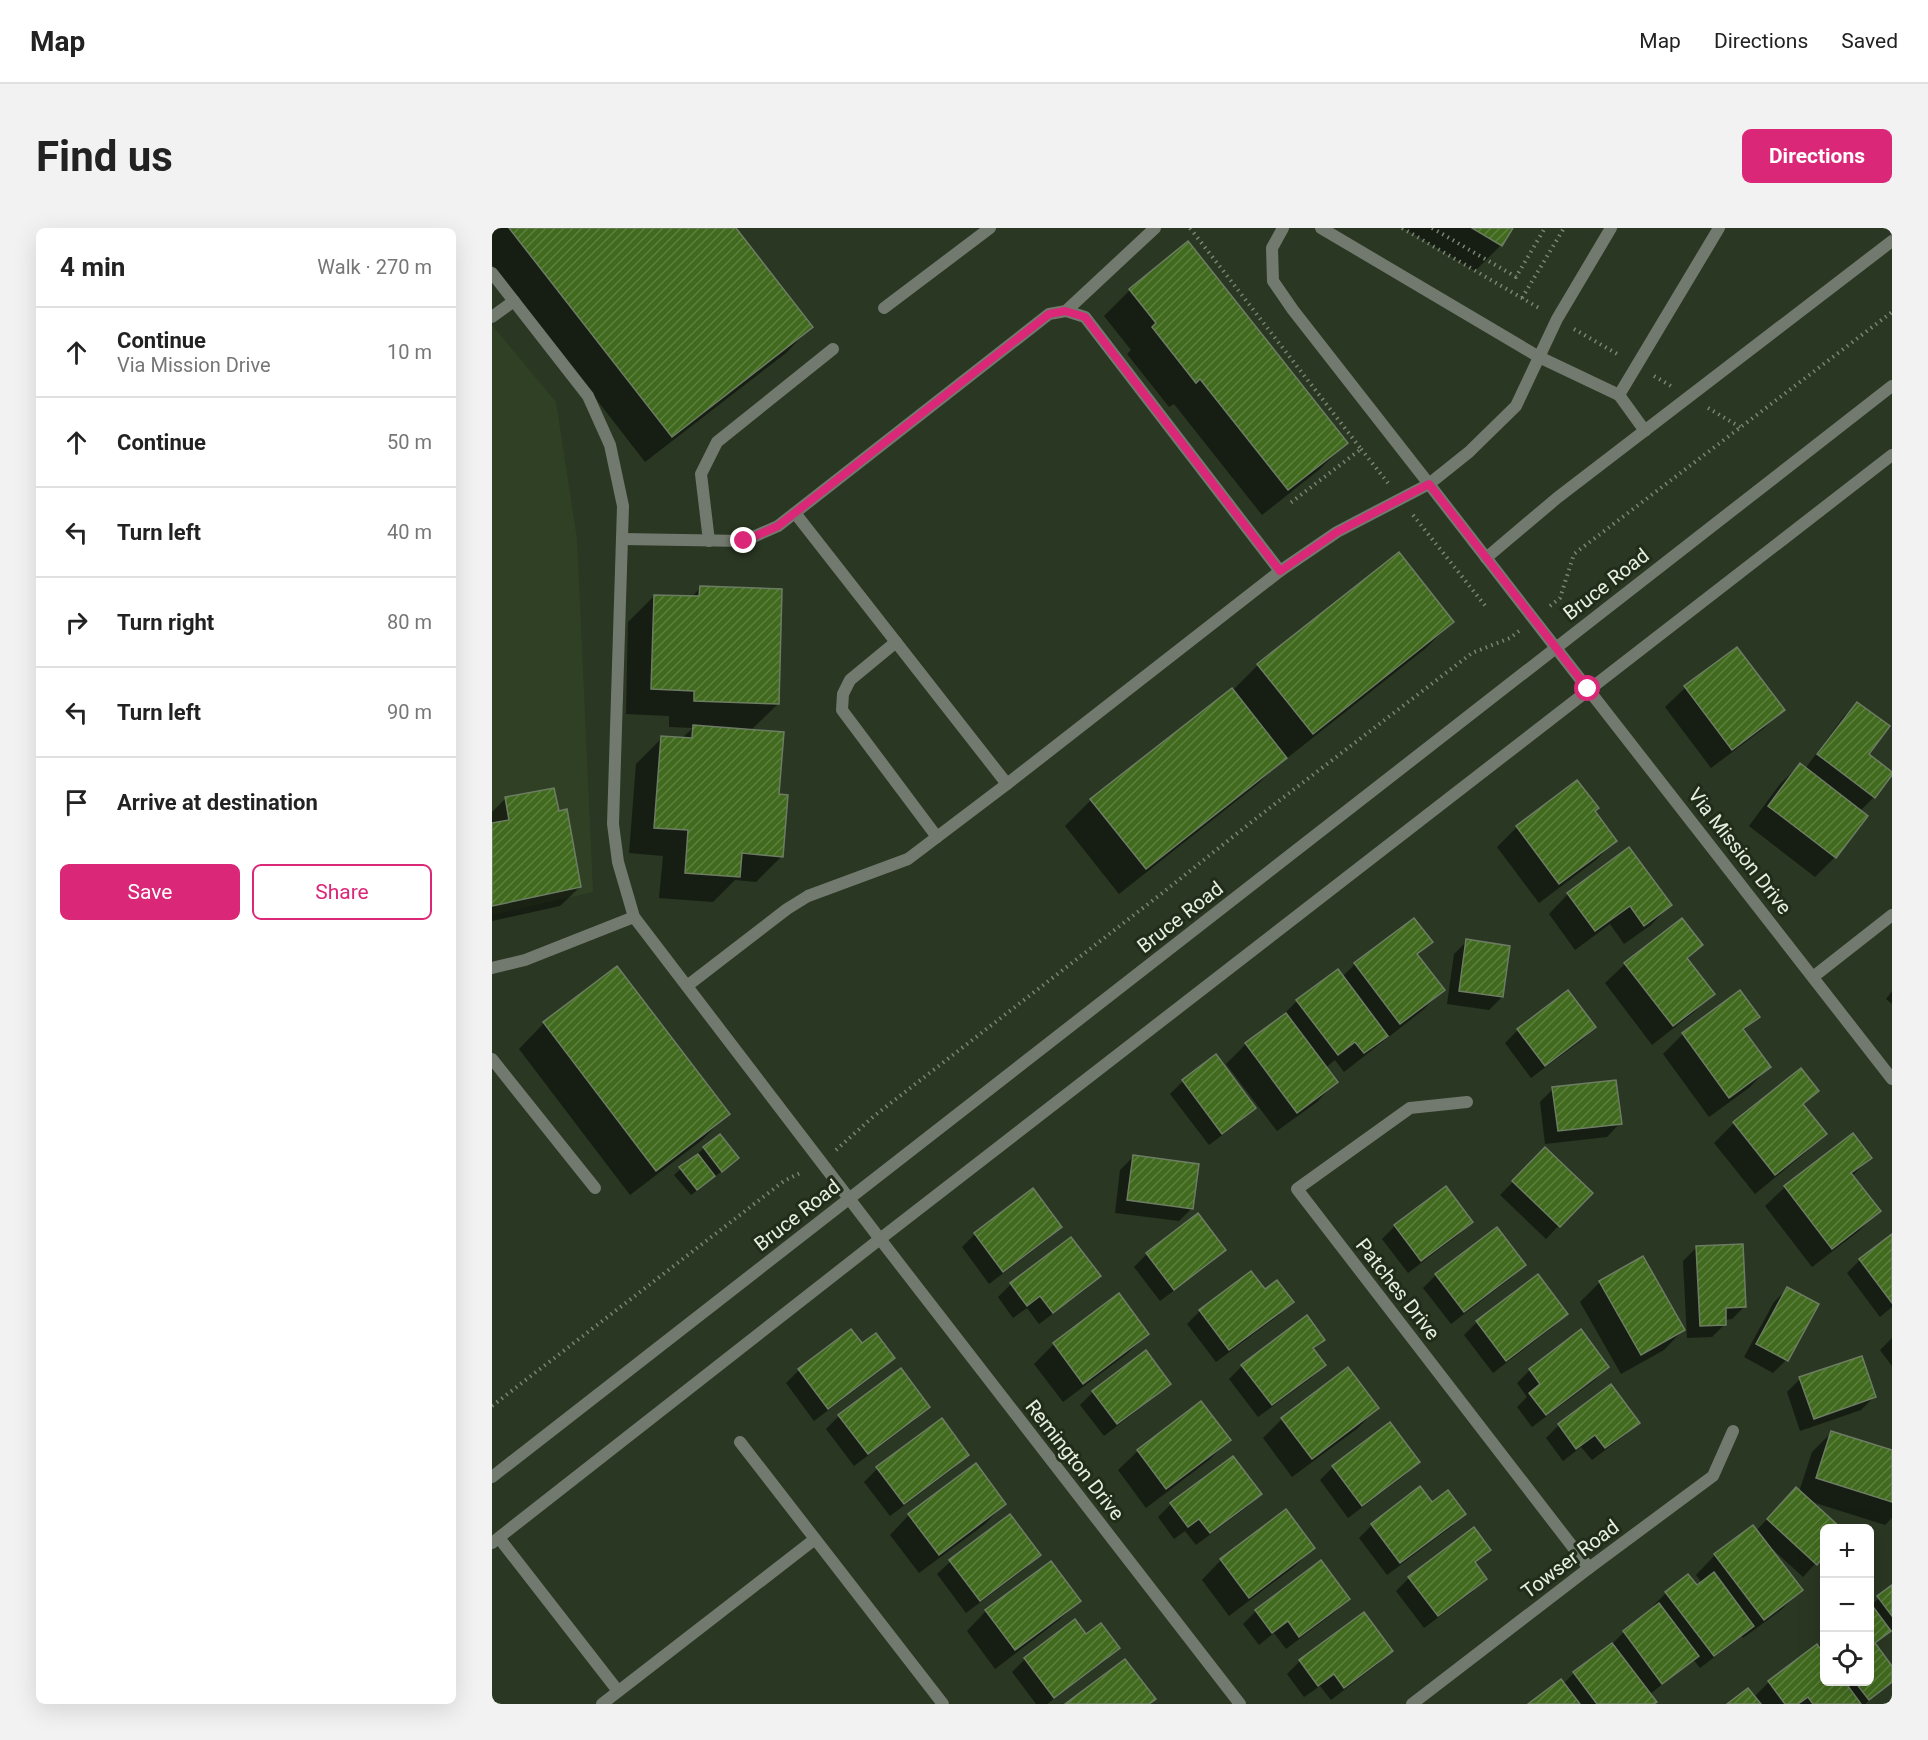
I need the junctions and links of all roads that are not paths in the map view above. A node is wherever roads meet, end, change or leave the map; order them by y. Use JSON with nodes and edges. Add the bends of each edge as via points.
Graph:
{"nodes":[{"id":1,"x":990,"y":228,"type":"edge"},
{"id":2,"x":1155,"y":228,"type":"edge"},
{"id":3,"x":1283,"y":228,"type":"edge"},
{"id":4,"x":1321,"y":228,"type":"edge"},
{"id":5,"x":1611,"y":228,"type":"edge"},
{"id":6,"x":1719,"y":228,"type":"edge"},
{"id":7,"x":1892,"y":241,"type":"edge"},
{"id":8,"x":492,"y":273,"type":"edge"},
{"id":9,"x":514,"y":300,"type":"junction"},
{"id":10,"x":884,"y":308,"type":"dead end"},
{"id":11,"x":1065,"y":311,"type":"junction"},
{"id":12,"x":492,"y":317,"type":"edge"},
{"id":13,"x":833,"y":349,"type":"dead end"},
{"id":14,"x":1539,"y":357,"type":"junction"},
{"id":15,"x":1892,"y":386,"type":"edge"},
{"id":16,"x":1619,"y":395,"type":"junction"},
{"id":17,"x":1645,"y":431,"type":"junction"},
{"id":18,"x":1892,"y":455,"type":"edge"},
{"id":19,"x":1429,"y":484,"type":"junction"},
{"id":20,"x":795,"y":513,"type":"junction"},
{"id":21,"x":622,"y":539,"type":"junction"},
{"id":22,"x":709,"y":541,"type":"junction"},
{"id":23,"x":1486,"y":558,"type":"junction"},
{"id":24,"x":1280,"y":571,"type":"junction"},
{"id":25,"x":896,"y":642,"type":"junction"},
{"id":26,"x":1556,"y":648,"type":"junction"},
{"id":27,"x":1588,"y":689,"type":"junction"},
{"id":28,"x":1007,"y":784,"type":"junction"},
{"id":29,"x":937,"y":837,"type":"junction"},
{"id":30,"x":1892,"y":915,"type":"edge"},
{"id":31,"x":634,"y":917,"type":"junction"},
{"id":32,"x":492,"y":968,"type":"edge"},
{"id":33,"x":1814,"y":977,"type":"junction"},
{"id":34,"x":687,"y":986,"type":"junction"},
{"id":35,"x":492,"y":1059,"type":"edge"},
{"id":36,"x":1892,"y":1079,"type":"edge"},
{"id":37,"x":1467,"y":1102,"type":"dead end"},
{"id":38,"x":595,"y":1188,"type":"dead end"},
{"id":39,"x":850,"y":1199,"type":"junction"},
{"id":40,"x":880,"y":1239,"type":"junction"},
{"id":41,"x":1733,"y":1431,"type":"dead end"},
{"id":42,"x":740,"y":1442,"type":"dead end"},
{"id":43,"x":492,"y":1477,"type":"edge"},
{"id":44,"x":815,"y":1539,"type":"junction"},
{"id":45,"x":496,"y":1540,"type":"edge"},
{"id":46,"x":1589,"y":1568,"type":"junction"},
{"id":47,"x":618,"y":1691,"type":"junction"},
{"id":48,"x":602,"y":1704,"type":"edge"},
{"id":49,"x":943,"y":1704,"type":"edge"},
{"id":50,"x":1240,"y":1704,"type":"edge"},
{"id":51,"x":1412,"y":1704,"type":"edge"}],
"edges":[{"from":1,"to":10,"type":"street"},
{"from":2,"to":11,"type":"street"},
{"from":3,"to":19,"type":"street","name":"Via Mission Drive","via":[[1272,248],[1273,281]]},
{"from":4,"to":14,"type":"street"},
{"from":5,"to":14,"type":"street"},
{"from":6,"to":16,"type":"street"},
{"from":7,"to":17,"type":"street"},
{"from":8,"to":9,"type":"street"},
{"from":9,"to":12,"type":"street"},
{"from":9,"to":21,"type":"street","via":[[588,396],[610,445],[623,506]]},
{"from":11,"to":20,"type":"street","via":[[1049,314]]},
{"from":11,"to":24,"type":"street","via":[[1085,317]]},
{"from":13,"to":22,"type":"street","via":[[717,442],[701,474]]},
{"from":14,"to":16,"type":"street"},
{"from":14,"to":19,"type":"street","via":[[1516,406]]},
{"from":15,"to":26,"type":"street","name":"Bruce Road"},
{"from":16,"to":17,"type":"street"},
{"from":17,"to":23,"type":"street"},
{"from":18,"to":27,"type":"street"},
{"from":19,"to":23,"type":"street","name":"Via Mission Drive"},
{"from":19,"to":24,"type":"street","via":[[1337,532]]},
{"from":20,"to":22,"type":"street","via":[[778,526],[744,541]]},
{"from":20,"to":25,"type":"street"},
{"from":21,"to":22,"type":"street"},
{"from":21,"to":31,"type":"street","via":[[613,824],[618,862]]},
{"from":23,"to":26,"type":"street","name":"Via Mission Drive"},
{"from":24,"to":28,"type":"street"},
{"from":25,"to":28,"type":"street"},
{"from":25,"to":29,"type":"street","via":[[850,680],[843,694],[842,710]]},
{"from":26,"to":27,"type":"street","name":"Via Mission Drive"},
{"from":26,"to":39,"type":"street","name":"Bruce Road"},
{"from":27,"to":33,"type":"street","name":"Via Mission Drive"},
{"from":27,"to":40,"type":"street"},
{"from":28,"to":29,"type":"street"},
{"from":29,"to":34,"type":"street","via":[[908,859],[808,896]]},
{"from":30,"to":33,"type":"street"},
{"from":31,"to":32,"type":"street","via":[[525,960]]},
{"from":31,"to":34,"type":"street","name":"Remington Drive"},
{"from":33,"to":36,"type":"street","name":"Via Mission Drive"},
{"from":34,"to":39,"type":"street","name":"Remington Drive"},
{"from":35,"to":38,"type":"street"},
{"from":37,"to":46,"type":"street","name":"Patches Drive","via":[[1410,1108],[1297,1189]]},
{"from":39,"to":40,"type":"street","name":"Remington Drive"},
{"from":39,"to":43,"type":"street","name":"Bruce Road"},
{"from":40,"to":45,"type":"street"},
{"from":40,"to":50,"type":"street","name":"Remington Drive"},
{"from":41,"to":46,"type":"street","name":"Towser Road","via":[[1713,1476]]},
{"from":42,"to":44,"type":"street"},
{"from":44,"to":47,"type":"street"},
{"from":44,"to":49,"type":"street"},
{"from":45,"to":47,"type":"street"},
{"from":46,"to":51,"type":"street","name":"Towser Road"},
{"from":47,"to":48,"type":"street"}]}
